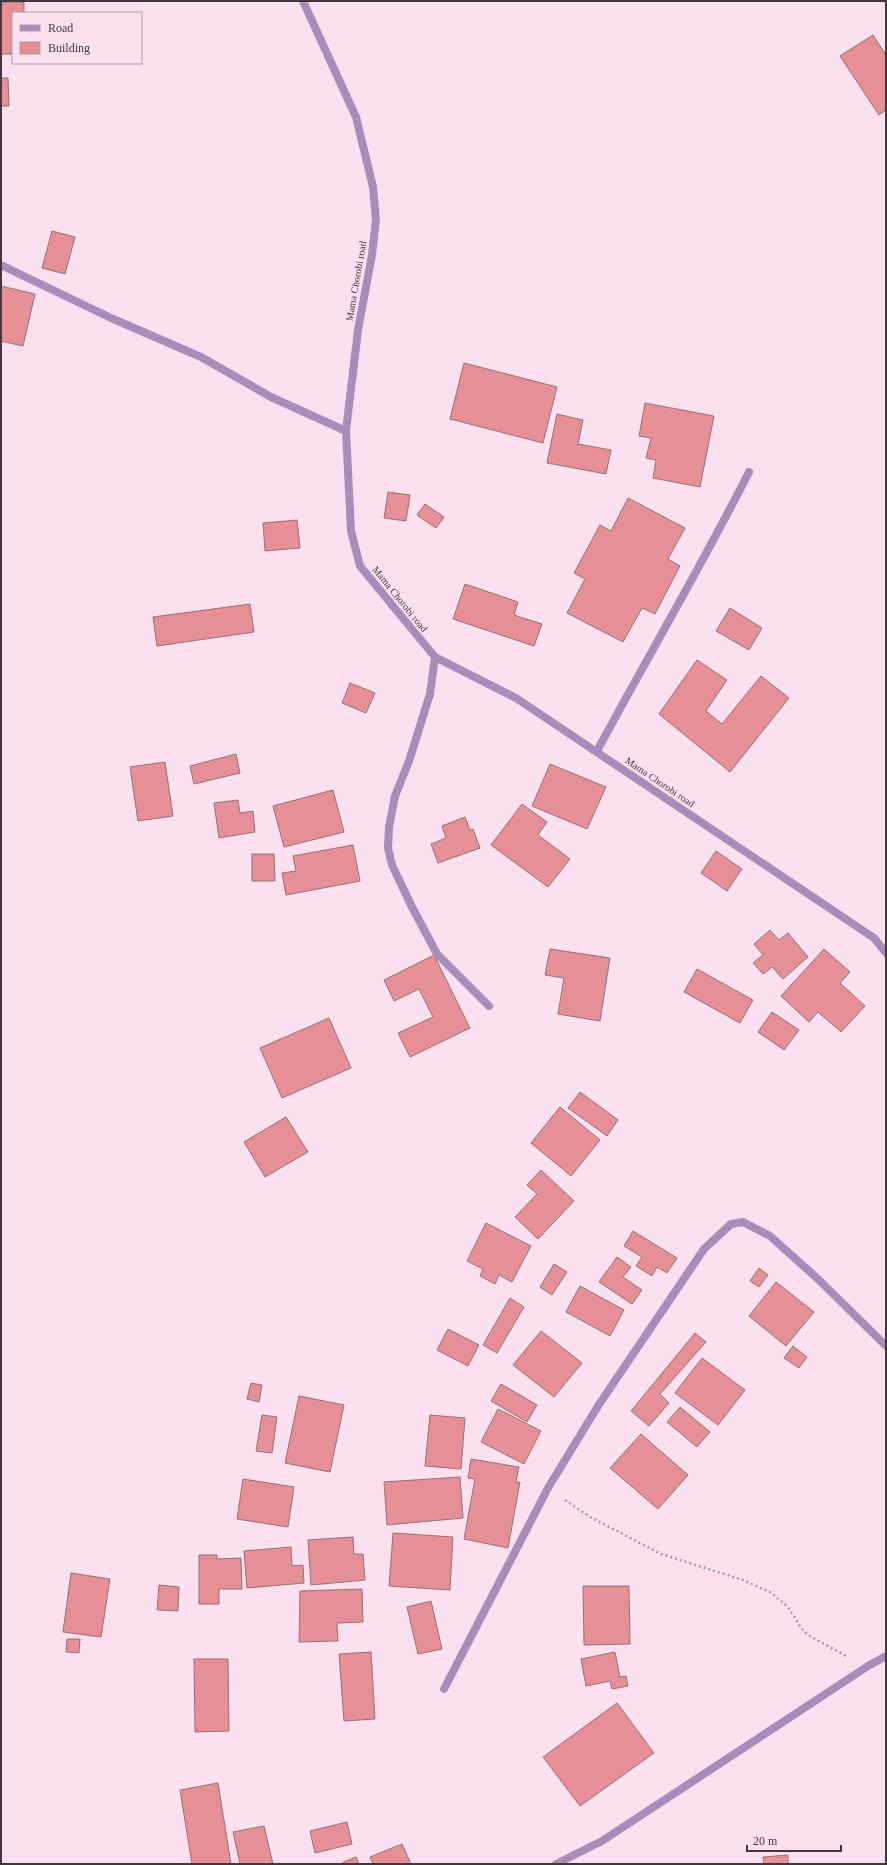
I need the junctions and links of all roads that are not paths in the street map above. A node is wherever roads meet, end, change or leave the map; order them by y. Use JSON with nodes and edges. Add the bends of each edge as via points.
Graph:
{"nodes":[{"id":1,"x":303,"y":1,"type":"edge"},
{"id":2,"x":1,"y":265,"type":"edge"},
{"id":3,"x":346,"y":431,"type":"junction"},
{"id":4,"x":748,"y":472,"type":"dead end"},
{"id":5,"x":435,"y":657,"type":"junction"},
{"id":6,"x":597,"y":751,"type":"junction"},
{"id":7,"x":886,"y":953,"type":"edge"},
{"id":8,"x":489,"y":1006,"type":"dead end"},
{"id":9,"x":886,"y":1346,"type":"edge"},
{"id":10,"x":886,"y":1656,"type":"edge"},
{"id":11,"x":444,"y":1689,"type":"dead end"},
{"id":12,"x":556,"y":1864,"type":"edge"}],
"edges":[{"from":1,"to":3,"type":"street","name":"Mama Chorobi road","via":[[356,117],[373,187],[376,220],[358,330]]},
{"from":2,"to":3,"type":"street","via":[[111,318],[201,356],[271,397]]},
{"from":3,"to":5,"type":"street","name":"Mama Chorobi road","via":[[351,531],[360,566]]},
{"from":4,"to":6,"type":"street","via":[[712,545]]},
{"from":5,"to":6,"type":"street","name":"Mama Chorobi road","via":[[516,698]]},
{"from":5,"to":8,"type":"street","via":[[430,694],[395,796],[388,848],[392,866],[437,954]]},
{"from":6,"to":7,"type":"street","name":"Mama Chorobi road","via":[[874,938]]},
{"from":9,"to":11,"type":"street","via":[[770,1236],[743,1222],[731,1224],[704,1249],[598,1406],[548,1488]]},
{"from":10,"to":12,"type":"street","via":[[602,1841]]}]}
